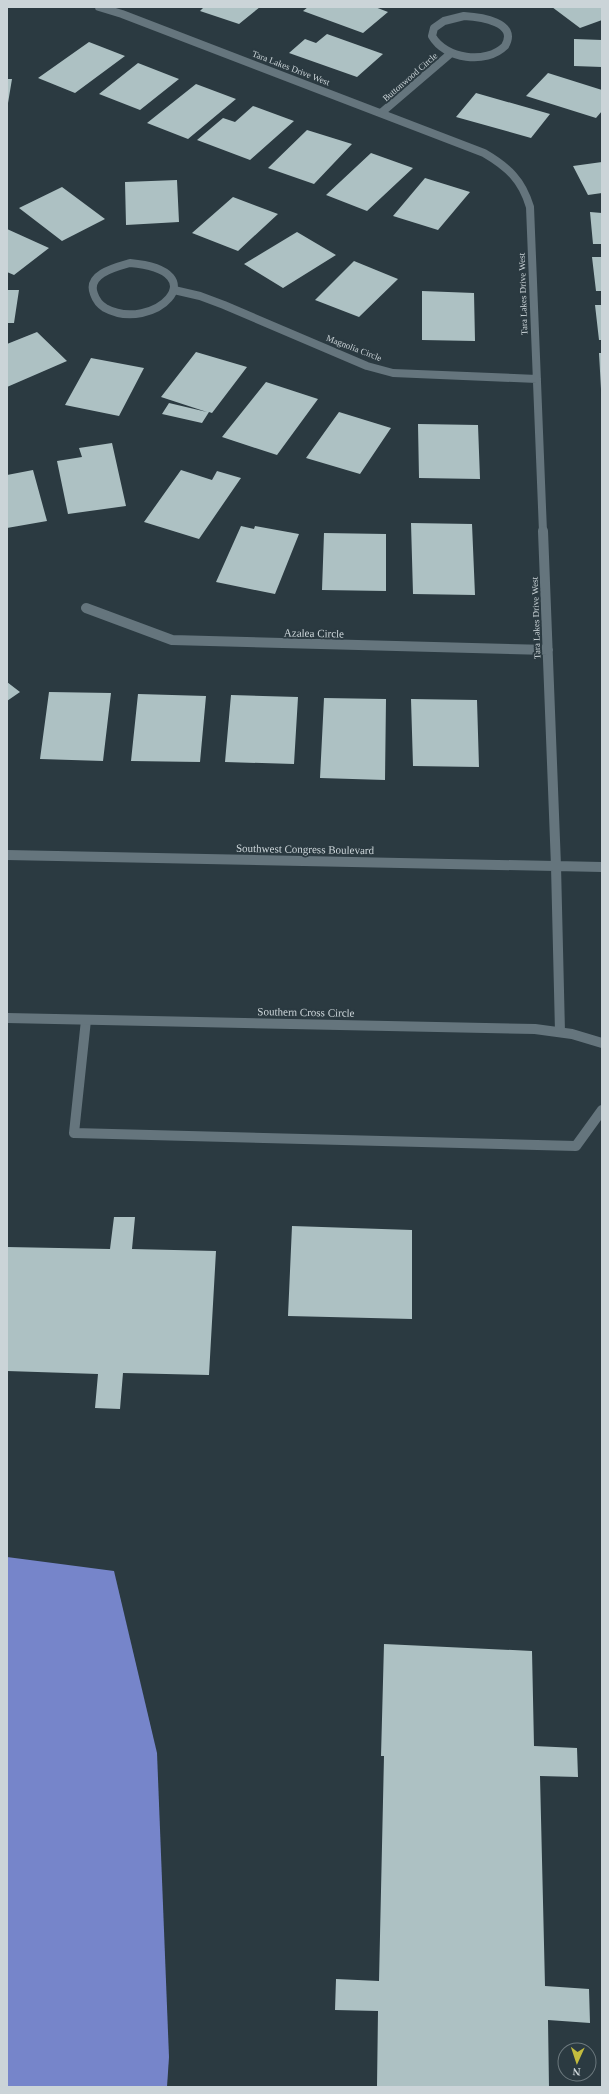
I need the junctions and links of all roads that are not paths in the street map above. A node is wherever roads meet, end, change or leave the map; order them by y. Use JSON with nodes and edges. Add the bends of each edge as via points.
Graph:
{"nodes":[{"id":1,"x":99,"y":7,"type":"edge"},
{"id":2,"x":450,"y":54,"type":"junction"},
{"id":3,"x":381,"y":113,"type":"junction"},
{"id":4,"x":174,"y":290,"type":"junction"},
{"id":5,"x":537,"y":379,"type":"junction"},
{"id":6,"x":86,"y":608,"type":"dead end"},
{"id":7,"x":548,"y":650,"type":"junction"},
{"id":8,"x":7,"y":855,"type":"edge"},
{"id":9,"x":556,"y":866,"type":"junction"},
{"id":10,"x":602,"y":867,"type":"edge"},
{"id":11,"x":7,"y":1018,"type":"edge"},
{"id":12,"x":86,"y":1020,"type":"junction"},
{"id":13,"x":560,"y":1032,"type":"junction"},
{"id":14,"x":602,"y":1043,"type":"edge"},
{"id":15,"x":602,"y":1110,"type":"edge"}],
"edges":[{"from":1,"to":3,"type":"street","name":"Tara Lakes Drive West"},
{"from":2,"to":2,"type":"street","name":"Buttonwood Circle","via":[[476,57],[499,51],[509,38],[506,30],[490,19],[477,16],[451,18],[441,22],[431,35],[433,42]]},
{"from":2,"to":3,"type":"street","name":"Buttonwood Circle"},
{"from":3,"to":5,"type":"street","name":"Tara Lakes Drive West","via":[[484,153],[512,172],[526,191],[530,207]]},
{"from":4,"to":4,"type":"street","via":[[173,281],[167,273],[137,264],[116,266],[104,271],[91,287],[92,296],[98,304],[108,310],[135,314],[162,306],[170,299]]},
{"from":4,"to":5,"type":"street","name":"Magnolia Circle","via":[[224,305],[367,366],[393,373]]},
{"from":5,"to":7,"type":"street","name":"Tara Lakes Drive West"},
{"from":6,"to":7,"type":"street","name":"Azalea Circle","via":[[172,640]]},
{"from":7,"to":9,"type":"street","name":"Tara Lakes Drive West"},
{"from":8,"to":9,"type":"street","name":"Southwest Congress Boulevard"},
{"from":9,"to":10,"type":"street","name":"Southwest Congress Boulevard"},
{"from":9,"to":13,"type":"street","name":"Tara Lakes Drive West"},
{"from":11,"to":12,"type":"street","name":"Southern Cross Circle"},
{"from":12,"to":13,"type":"street","name":"Southern Cross Circle","via":[[535,1029]]},
{"from":12,"to":15,"type":"street","via":[[74,1133],[576,1146]]},
{"from":13,"to":14,"type":"street","name":"Southern Cross Circle"}]}
